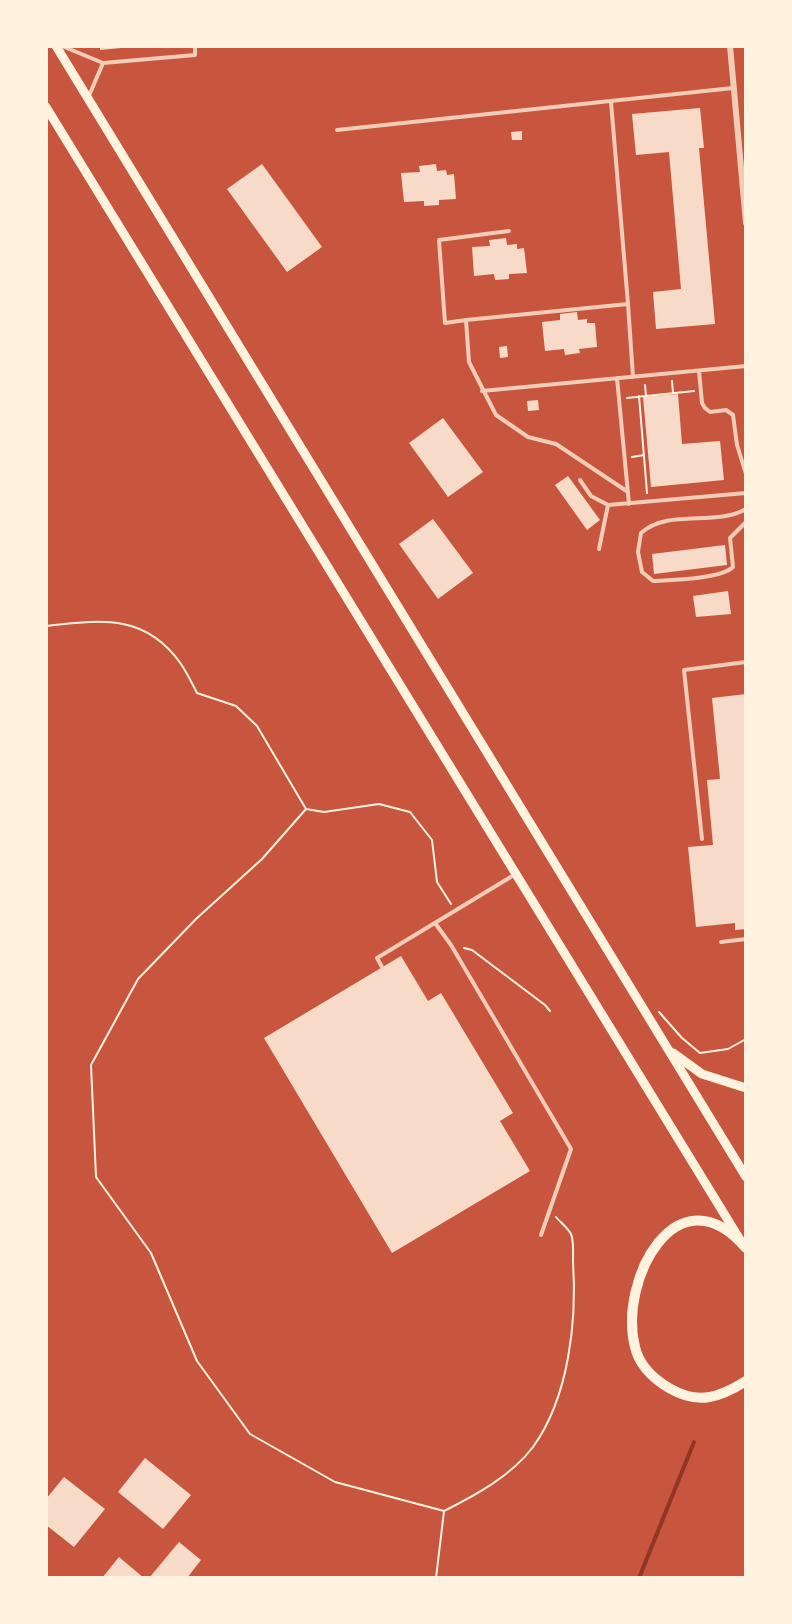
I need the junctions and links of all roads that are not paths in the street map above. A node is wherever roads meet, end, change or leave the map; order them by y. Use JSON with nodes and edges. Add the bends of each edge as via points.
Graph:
{"nodes":[{"id":1,"x":56,"y":46,"type":"edge"},
{"id":2,"x":62,"y":46,"type":"edge"},
{"id":3,"x":195,"y":46,"type":"edge"},
{"id":4,"x":730,"y":46,"type":"edge"},
{"id":5,"x":103,"y":63,"type":"junction"},
{"id":6,"x":734,"y":88,"type":"junction"},
{"id":7,"x":87,"y":98,"type":"junction"},
{"id":8,"x":611,"y":102,"type":"junction"},
{"id":9,"x":46,"y":107,"type":"edge"},
{"id":10,"x":337,"y":130,"type":"dead end"},
{"id":11,"x":746,"y":223,"type":"edge"},
{"id":12,"x":509,"y":231,"type":"dead end"},
{"id":13,"x":628,"y":304,"type":"junction"},
{"id":14,"x":466,"y":320,"type":"junction"},
{"id":15,"x":746,"y":366,"type":"edge"},
{"id":16,"x":699,"y":370,"type":"junction"},
{"id":17,"x":633,"y":377,"type":"junction"},
{"id":18,"x":617,"y":378,"type":"junction"},
{"id":19,"x":482,"y":391,"type":"junction"},
{"id":20,"x":746,"y":474,"type":"edge"},
{"id":21,"x":580,"y":480,"type":"dead end"},
{"id":22,"x":628,"y":492,"type":"junction"},
{"id":23,"x":746,"y":493,"type":"edge"},
{"id":24,"x":629,"y":504,"type":"junction"},
{"id":25,"x":608,"y":505,"type":"junction"},
{"id":26,"x":746,"y":509,"type":"edge"},
{"id":27,"x":746,"y":522,"type":"edge"},
{"id":28,"x":599,"y":549,"type":"dead end"},
{"id":29,"x":746,"y":662,"type":"edge"},
{"id":30,"x":702,"y":838,"type":"dead end"},
{"id":31,"x":518,"y":873,"type":"junction"},
{"id":32,"x":435,"y":923,"type":"junction"},
{"id":33,"x":746,"y":939,"type":"edge"},
{"id":34,"x":721,"y":942,"type":"dead end"},
{"id":35,"x":382,"y":967,"type":"dead end"},
{"id":36,"x":668,"y":1050,"type":"junction"},
{"id":37,"x":746,"y":1088,"type":"edge"},
{"id":38,"x":746,"y":1177,"type":"edge"},
{"id":39,"x":541,"y":1235,"type":"dead end"},
{"id":40,"x":745,"y":1247,"type":"edge"},
{"id":41,"x":746,"y":1382,"type":"edge"}],
"edges":[{"from":1,"to":7,"type":"main road"},
{"from":2,"to":5,"type":"lane"},
{"from":3,"to":5,"type":"lane","via":[[195,55]]},
{"from":4,"to":6,"type":"street"},
{"from":5,"to":7,"type":"lane"},
{"from":6,"to":8,"type":"lane"},
{"from":6,"to":11,"type":"street"},
{"from":7,"to":36,"type":"main road"},
{"from":8,"to":10,"type":"lane"},
{"from":8,"to":13,"type":"lane"},
{"from":9,"to":31,"type":"main road"},
{"from":12,"to":14,"type":"lane","via":[[439,240],[445,323]]},
{"from":13,"to":14,"type":"lane"},
{"from":13,"to":17,"type":"lane"},
{"from":14,"to":19,"type":"lane","via":[[467,356]]},
{"from":15,"to":16,"type":"lane"},
{"from":16,"to":17,"type":"lane"},
{"from":16,"to":20,"type":"lane","via":[[703,406],[707,411],[726,410],[733,415]]},
{"from":17,"to":18,"type":"lane"},
{"from":18,"to":19,"type":"lane"},
{"from":18,"to":22,"type":"lane"},
{"from":19,"to":22,"type":"lane","via":[[493,411],[505,422],[528,437],[556,444]]},
{"from":21,"to":25,"type":"lane","via":[[591,496]]},
{"from":22,"to":24,"type":"lane"},
{"from":23,"to":24,"type":"lane"},
{"from":24,"to":25,"type":"lane"},
{"from":25,"to":28,"type":"lane"},
{"from":26,"to":27,"type":"lane","via":[[736,514],[650,525],[641,533],[638,552],[642,572],[653,581],[729,571],[733,567],[730,538]]},
{"from":29,"to":30,"type":"lane","via":[[684,670]]},
{"from":31,"to":32,"type":"lane"},
{"from":31,"to":40,"type":"main road"},
{"from":32,"to":35,"type":"lane","via":[[377,958]]},
{"from":32,"to":39,"type":"lane","via":[[571,1149]]},
{"from":33,"to":34,"type":"lane"},
{"from":36,"to":37,"type":"main road","via":[[702,1074]]},
{"from":36,"to":38,"type":"main road"},
{"from":40,"to":41,"type":"main road","via":[[716,1224],[700,1220],[683,1222],[670,1230],[642,1272],[634,1301],[633,1325],[635,1348],[646,1369],[680,1394],[703,1398],[724,1395]]}]}
